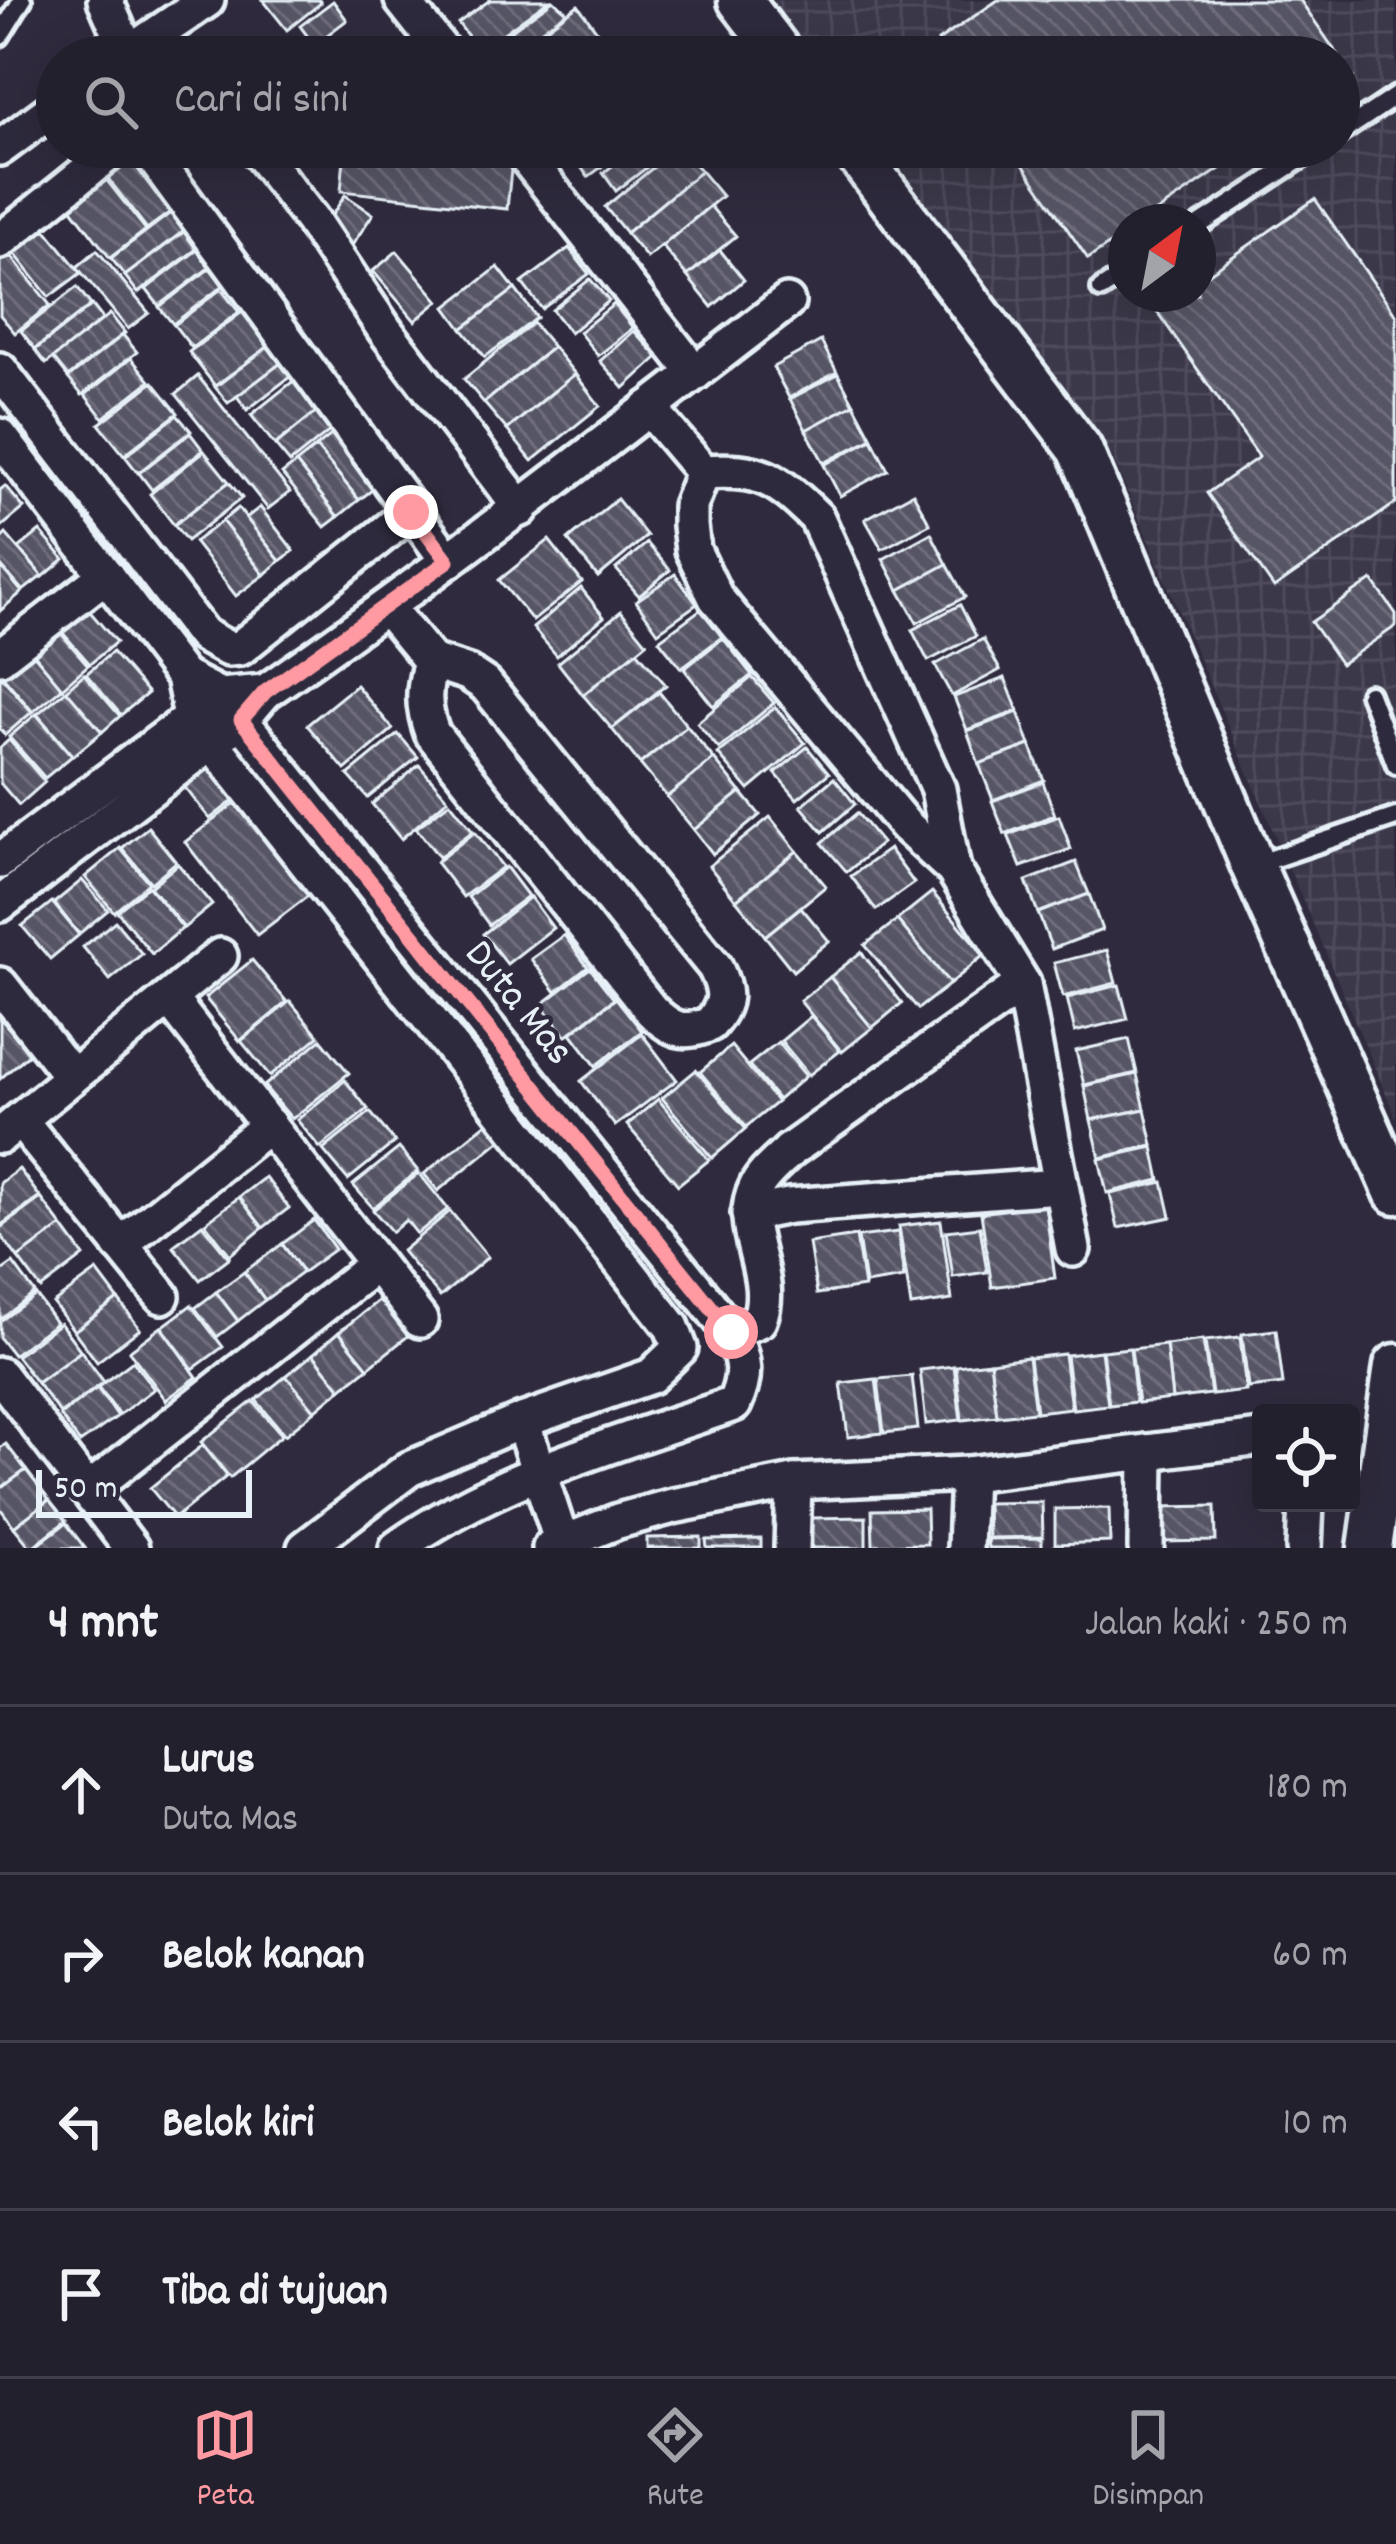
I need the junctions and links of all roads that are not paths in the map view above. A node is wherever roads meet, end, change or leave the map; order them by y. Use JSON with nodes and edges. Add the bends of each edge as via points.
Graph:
{"nodes":[{"id":1,"x":22,"y":0,"type":"edge"},
{"id":2,"x":105,"y":0,"type":"edge"},
{"id":3,"x":207,"y":0,"type":"edge"},
{"id":4,"x":402,"y":0,"type":"edge"},
{"id":5,"x":740,"y":0,"type":"edge"},
{"id":6,"x":0,"y":36,"type":"edge"},
{"id":7,"x":118,"y":36,"type":"edge"},
{"id":8,"x":181,"y":36,"type":"edge"},
{"id":9,"x":430,"y":36,"type":"edge"},
{"id":10,"x":768,"y":36,"type":"edge"},
{"id":11,"x":1396,"y":97,"type":"edge"},
{"id":12,"x":1360,"y":120,"type":"edge"},
{"id":13,"x":36,"y":121,"type":"edge"},
{"id":14,"x":0,"y":148,"type":"edge"},
{"id":15,"x":91,"y":168,"type":"edge"},
{"id":16,"x":161,"y":168,"type":"edge"},
{"id":17,"x":271,"y":168,"type":"edge"},
{"id":18,"x":534,"y":168,"type":"edge"},
{"id":19,"x":868,"y":168,"type":"edge"},
{"id":20,"x":1287,"y":168,"type":"edge"},
{"id":21,"x":1216,"y":214,"type":"edge"},
{"id":22,"x":0,"y":241,"type":"edge"},
{"id":23,"x":1108,"y":285,"type":"edge"},
{"id":24,"x":1101,"y":289,"type":"dead end"},
{"id":25,"x":787,"y":302,"type":"dead end"},
{"id":26,"x":0,"y":370,"type":"edge"},
{"id":27,"x":695,"y":373,"type":"junction"},
{"id":28,"x":649,"y":408,"type":"junction"},
{"id":29,"x":0,"y":438,"type":"edge"},
{"id":30,"x":703,"y":472,"type":"junction"},
{"id":31,"x":521,"y":508,"type":"junction"},
{"id":32,"x":411,"y":512,"type":"junction"},
{"id":33,"x":448,"y":561,"type":"junction"},
{"id":34,"x":106,"y":575,"type":"junction"},
{"id":35,"x":387,"y":608,"type":"junction"},
{"id":36,"x":0,"y":657,"type":"edge"},
{"id":37,"x":431,"y":661,"type":"junction"},
{"id":38,"x":183,"y":677,"type":"junction"},
{"id":39,"x":1369,"y":694,"type":"dead end"},
{"id":40,"x":230,"y":708,"type":"junction"},
{"id":41,"x":202,"y":729,"type":"junction"},
{"id":42,"x":1396,"y":765,"type":"edge"},
{"id":43,"x":1396,"y":817,"type":"edge"},
{"id":44,"x":0,"y":861,"type":"edge"},
{"id":45,"x":1253,"y":866,"type":"junction"},
{"id":46,"x":953,"y":869,"type":"junction"},
{"id":47,"x":0,"y":904,"type":"edge"},
{"id":48,"x":220,"y":956,"type":"dead end"},
{"id":49,"x":1023,"y":984,"type":"junction"},
{"id":50,"x":0,"y":985,"type":"edge"},
{"id":51,"x":169,"y":998,"type":"junction"},
{"id":52,"x":72,"y":1077,"type":"junction"},
{"id":53,"x":269,"y":1125,"type":"junction"},
{"id":54,"x":10,"y":1128,"type":"edge"},
{"id":55,"x":1059,"y":1186,"type":"junction"},
{"id":56,"x":1396,"y":1192,"type":"edge"},
{"id":57,"x":749,"y":1214,"type":"junction"},
{"id":58,"x":121,"y":1245,"type":"junction"},
{"id":59,"x":1073,"y":1249,"type":"dead end"},
{"id":60,"x":376,"y":1264,"type":"junction"},
{"id":61,"x":162,"y":1296,"type":"dead end"},
{"id":62,"x":420,"y":1320,"type":"dead end"},
{"id":63,"x":731,"y":1332,"type":"junction"},
{"id":64,"x":1396,"y":1366,"type":"edge"},
{"id":65,"x":0,"y":1375,"type":"edge"},
{"id":66,"x":522,"y":1421,"type":"junction"},
{"id":67,"x":1252,"y":1439,"type":"edge"},
{"id":68,"x":1148,"y":1452,"type":"junction"},
{"id":69,"x":536,"y":1472,"type":"junction"},
{"id":70,"x":968,"y":1474,"type":"junction"},
{"id":71,"x":794,"y":1482,"type":"junction"},
{"id":72,"x":88,"y":1490,"type":"junction"},
{"id":73,"x":1306,"y":1512,"type":"edge"},
{"id":74,"x":616,"y":1535,"type":"edge"},
{"id":75,"x":556,"y":1545,"type":"edge"},
{"id":76,"x":130,"y":1548,"type":"edge"},
{"id":77,"x":305,"y":1548,"type":"edge"},
{"id":78,"x":398,"y":1548,"type":"edge"},
{"id":79,"x":792,"y":1548,"type":"edge"},
{"id":80,"x":965,"y":1548,"type":"edge"},
{"id":81,"x":1146,"y":1548,"type":"edge"},
{"id":82,"x":1304,"y":1548,"type":"edge"},
{"id":83,"x":1370,"y":1548,"type":"edge"}],
"edges":[{"from":1,"to":6,"type":"lane"},
{"from":2,"to":7,"type":"street"},
{"from":3,"to":8,"type":"street"},
{"from":4,"to":9,"type":"street"},
{"from":5,"to":10,"type":"street"},
{"from":11,"to":12,"type":"lane"},
{"from":13,"to":14,"type":"street"},
{"from":15,"to":22,"type":"street"},
{"from":16,"to":32,"type":"street"},
{"from":17,"to":31,"type":"street"},
{"from":18,"to":27,"type":"street"},
{"from":19,"to":45,"type":"street","via":[[1080,449]]},
{"from":20,"to":21,"type":"lane"},
{"from":23,"to":24,"type":"lane"},
{"from":25,"to":27,"type":"street"},
{"from":26,"to":32,"type":"street","via":[[203,635],[228,649]]},
{"from":27,"to":28,"type":"street"},
{"from":28,"to":30,"type":"street"},
{"from":28,"to":31,"type":"street"},
{"from":29,"to":34,"type":"street"},
{"from":30,"to":46,"type":"street","via":[[690,526],[716,598],[905,825]]},
{"from":30,"to":46,"type":"street","via":[[765,475],[817,518],[938,790]]},
{"from":31,"to":33,"type":"street"},
{"from":32,"to":33,"type":"street"},
{"from":33,"to":35,"type":"street"},
{"from":34,"to":36,"type":"street"},
{"from":34,"to":38,"type":"street"},
{"from":35,"to":37,"type":"street"},
{"from":35,"to":40,"type":"street"},
{"from":37,"to":37,"type":"street","via":[[422,693],[432,734],[651,1010],[681,1031],[710,1024],[726,1004],[716,968],[486,685]]},
{"from":38,"to":40,"type":"street","name":"Duta Mas"},
{"from":38,"to":41,"type":"street"},
{"from":39,"to":42,"type":"lane"},
{"from":40,"to":41,"type":"street"},
{"from":40,"to":63,"type":"street","name":"Duta Mas"},
{"from":41,"to":44,"type":"street"},
{"from":41,"to":47,"type":"street"},
{"from":41,"to":66,"type":"street","via":[[672,1327],[680,1348],[651,1376]]},
{"from":43,"to":45,"type":"lane"},
{"from":45,"to":56,"type":"street"},
{"from":46,"to":49,"type":"street"},
{"from":48,"to":51,"type":"street"},
{"from":49,"to":55,"type":"street"},
{"from":49,"to":57,"type":"street","via":[[789,1151],[757,1186]]},
{"from":50,"to":52,"type":"street"},
{"from":51,"to":52,"type":"street"},
{"from":51,"to":53,"type":"street"},
{"from":52,"to":54,"type":"street"},
{"from":53,"to":58,"type":"street"},
{"from":53,"to":60,"type":"street"},
{"from":54,"to":58,"type":"street"},
{"from":55,"to":57,"type":"street"},
{"from":55,"to":59,"type":"street"},
{"from":57,"to":63,"type":"street","via":[[767,1299],[759,1320]]},
{"from":58,"to":61,"type":"street"},
{"from":60,"to":62,"type":"street"},
{"from":60,"to":72,"type":"street"},
{"from":63,"to":69,"type":"street","name":"Duta Mas","via":[[743,1355],[744,1383],[734,1404]]},
{"from":64,"to":83,"type":"street"},
{"from":65,"to":72,"type":"street"},
{"from":66,"to":69,"type":"street"},
{"from":66,"to":77,"type":"street","via":[[410,1469]]},
{"from":67,"to":68,"type":"street"},
{"from":68,"to":70,"type":"street"},
{"from":68,"to":81,"type":"street"},
{"from":69,"to":75,"type":"street"},
{"from":69,"to":78,"type":"street","via":[[447,1513]]},
{"from":70,"to":71,"type":"street"},
{"from":70,"to":80,"type":"street"},
{"from":71,"to":74,"type":"street","via":[[673,1506]]},
{"from":71,"to":79,"type":"street"},
{"from":72,"to":76,"type":"street"},
{"from":73,"to":82,"type":"street"},
{"from":74,"to":75,"type":"street"}]}
